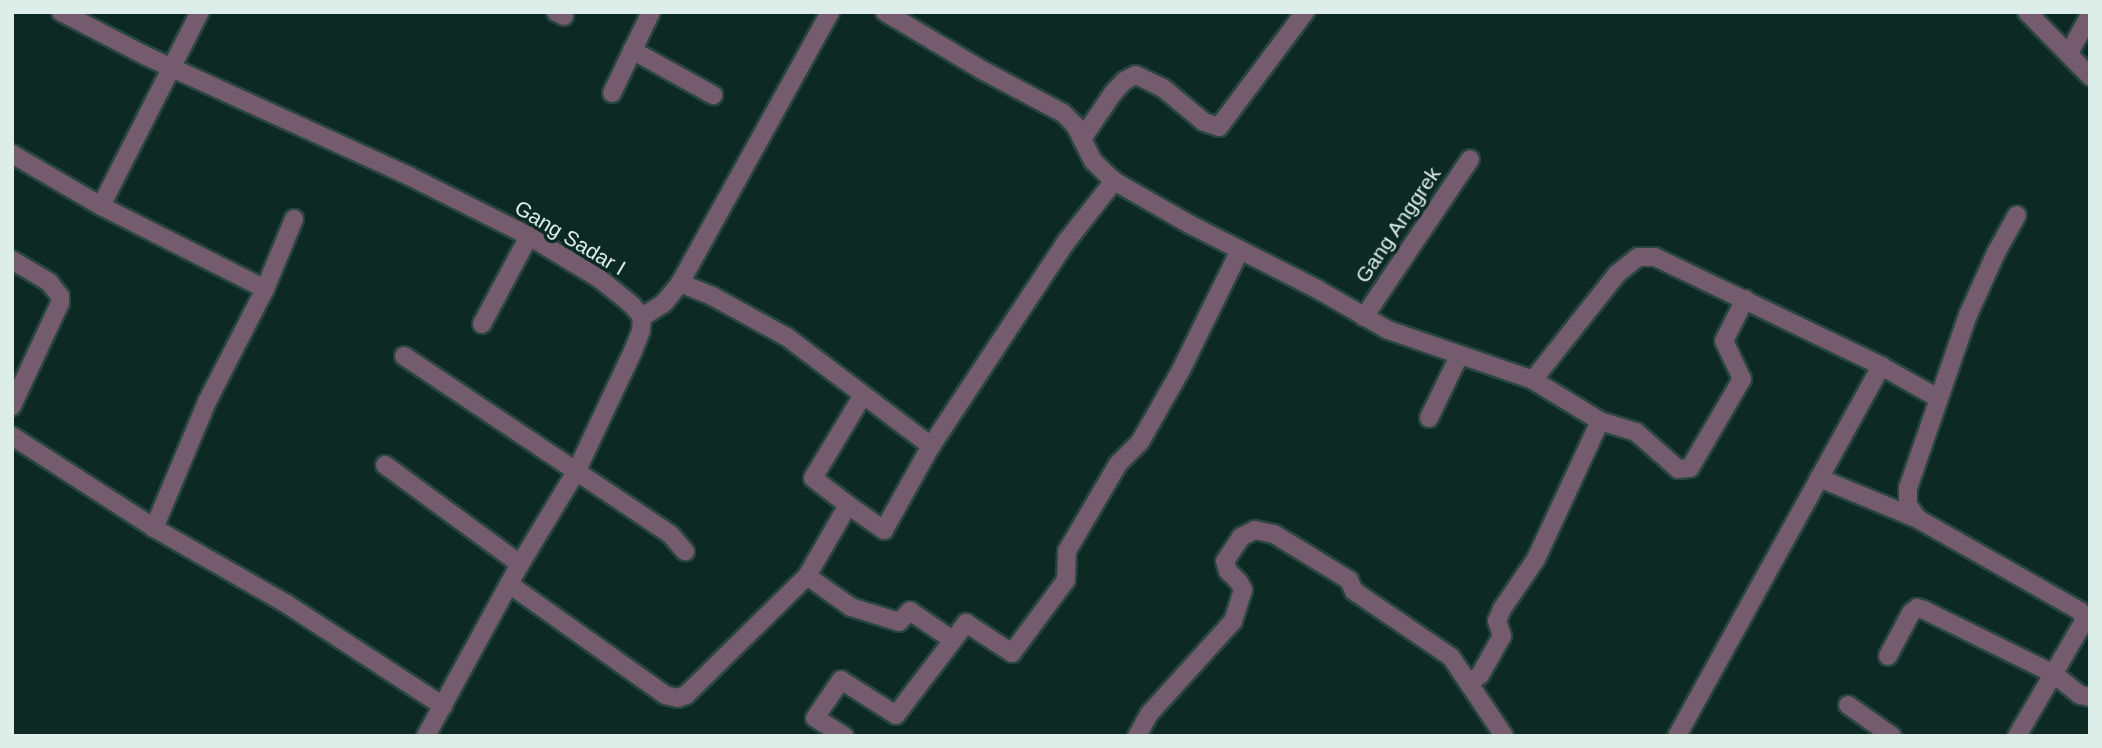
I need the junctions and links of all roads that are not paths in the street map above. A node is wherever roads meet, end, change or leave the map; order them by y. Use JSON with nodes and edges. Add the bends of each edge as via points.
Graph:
{"nodes":[{"id":1,"x":61,"y":12,"type":"edge"},
{"id":2,"x":200,"y":12,"type":"edge"},
{"id":3,"x":651,"y":12,"type":"edge"},
{"id":4,"x":830,"y":12,"type":"edge"},
{"id":5,"x":885,"y":12,"type":"edge"},
{"id":6,"x":1305,"y":12,"type":"edge"},
{"id":7,"x":2027,"y":12,"type":"edge"},
{"id":8,"x":2090,"y":15,"type":"edge"},
{"id":9,"x":632,"y":50,"type":"junction"},
{"id":10,"x":2069,"y":53,"type":"junction"},
{"id":11,"x":171,"y":67,"type":"junction"},
{"id":12,"x":2090,"y":76,"type":"edge"},
{"id":13,"x":611,"y":93,"type":"dead end"},
{"id":14,"x":713,"y":95,"type":"dead end"},
{"id":15,"x":1082,"y":139,"type":"junction"},
{"id":16,"x":12,"y":153,"type":"edge"},
{"id":17,"x":1470,"y":159,"type":"dead end"},
{"id":18,"x":1114,"y":181,"type":"junction"},
{"id":19,"x":101,"y":206,"type":"junction"},
{"id":20,"x":2017,"y":215,"type":"dead end"},
{"id":21,"x":294,"y":219,"type":"dead end"},
{"id":22,"x":529,"y":236,"type":"junction"},
{"id":23,"x":1240,"y":250,"type":"junction"},
{"id":24,"x":12,"y":260,"type":"edge"},
{"id":25,"x":680,"y":283,"type":"junction"},
{"id":26,"x":265,"y":289,"type":"junction"},
{"id":27,"x":1745,"y":299,"type":"junction"},
{"id":28,"x":642,"y":317,"type":"junction"},
{"id":29,"x":1364,"y":317,"type":"junction"},
{"id":30,"x":482,"y":324,"type":"dead end"},
{"id":31,"x":404,"y":356,"type":"dead end"},
{"id":32,"x":1459,"y":356,"type":"junction"},
{"id":33,"x":1881,"y":366,"type":"junction"},
{"id":34,"x":1534,"y":380,"type":"junction"},
{"id":35,"x":863,"y":395,"type":"junction"},
{"id":36,"x":1938,"y":398,"type":"junction"},
{"id":37,"x":12,"y":406,"type":"edge"},
{"id":38,"x":1429,"y":418,"type":"dead end"},
{"id":39,"x":1600,"y":421,"type":"junction"},
{"id":40,"x":12,"y":436,"type":"edge"},
{"id":41,"x":931,"y":446,"type":"junction"},
{"id":42,"x":386,"y":466,"type":"dead end"},
{"id":43,"x":577,"y":470,"type":"junction"},
{"id":44,"x":1819,"y":478,"type":"junction"},
{"id":45,"x":848,"y":505,"type":"junction"},
{"id":46,"x":1918,"y":519,"type":"junction"},
{"id":47,"x":154,"y":528,"type":"junction"},
{"id":48,"x":685,"y":551,"type":"dead end"},
{"id":49,"x":520,"y":565,"type":"junction"},
{"id":50,"x":807,"y":576,"type":"junction"},
{"id":51,"x":509,"y":584,"type":"junction"},
{"id":52,"x":951,"y":639,"type":"junction"},
{"id":53,"x":1888,"y":656,"type":"dead end"},
{"id":54,"x":2054,"y":674,"type":"junction"},
{"id":55,"x":1469,"y":682,"type":"junction"},
{"id":56,"x":2090,"y":698,"type":"edge"},
{"id":57,"x":1848,"y":705,"type":"dead end"},
{"id":58,"x":443,"y":706,"type":"junction"},
{"id":59,"x":432,"y":734,"type":"edge"},
{"id":60,"x":844,"y":736,"type":"edge"},
{"id":61,"x":1138,"y":736,"type":"edge"},
{"id":62,"x":1504,"y":736,"type":"edge"},
{"id":63,"x":1677,"y":736,"type":"edge"},
{"id":64,"x":1892,"y":736,"type":"edge"},
{"id":65,"x":2017,"y":736,"type":"edge"}],
"edges":[{"from":1,"to":11,"type":"street","name":"Gang Sadar I"},
{"from":2,"to":11,"type":"street"},
{"from":3,"to":9,"type":"street"},
{"from":4,"to":25,"type":"street"},
{"from":5,"to":15,"type":"street","via":[[1063,113]]},
{"from":6,"to":15,"type":"street","via":[[1219,127],[1204,122],[1163,88],[1136,75],[1113,93]]},
{"from":7,"to":10,"type":"street"},
{"from":8,"to":10,"type":"street"},
{"from":9,"to":13,"type":"street"},
{"from":9,"to":14,"type":"street"},
{"from":10,"to":12,"type":"street"},
{"from":11,"to":19,"type":"street"},
{"from":11,"to":22,"type":"street","name":"Gang Sadar I"},
{"from":15,"to":18,"type":"street","via":[[1093,161]]},
{"from":16,"to":19,"type":"street"},
{"from":17,"to":29,"type":"street","name":"Gang Anggrek"},
{"from":18,"to":23,"type":"street"},
{"from":18,"to":41,"type":"street","via":[[1066,242]]},
{"from":19,"to":26,"type":"street"},
{"from":20,"to":36,"type":"street","via":[[1968,315]]},
{"from":21,"to":26,"type":"street"},
{"from":22,"to":28,"type":"street","name":"Gang Sadar I","via":[[600,279]]},
{"from":22,"to":30,"type":"street"},
{"from":23,"to":29,"type":"street"},
{"from":23,"to":52,"type":"street","via":[[1140,442],[1118,464],[1067,551],[1066,580],[1012,653],[966,623]]},
{"from":24,"to":37,"type":"street","via":[[49,282],[60,303]]},
{"from":25,"to":28,"type":"street","via":[[664,303]]},
{"from":25,"to":35,"type":"street","via":[[787,337]]},
{"from":26,"to":47,"type":"street","via":[[207,402]]},
{"from":27,"to":33,"type":"street"},
{"from":27,"to":34,"type":"street","via":[[1655,257],[1638,257],[1617,274]]},
{"from":27,"to":39,"type":"street","via":[[1724,341],[1742,379],[1690,468],[1678,469],[1636,432]]},
{"from":28,"to":43,"type":"street","via":[[633,351]]},
{"from":29,"to":32,"type":"street"},
{"from":31,"to":43,"type":"street"},
{"from":32,"to":34,"type":"street"},
{"from":32,"to":38,"type":"street"},
{"from":33,"to":36,"type":"street"},
{"from":33,"to":44,"type":"street"},
{"from":34,"to":39,"type":"street"},
{"from":35,"to":41,"type":"street"},
{"from":35,"to":45,"type":"street","via":[[813,478]]},
{"from":36,"to":46,"type":"street","via":[[1908,488],[1908,505]]},
{"from":39,"to":55,"type":"street","via":[[1536,559],[1502,609],[1497,621],[1502,636],[1480,675]]},
{"from":40,"to":47,"type":"street"},
{"from":41,"to":45,"type":"street","via":[[884,530]]},
{"from":42,"to":49,"type":"street"},
{"from":43,"to":48,"type":"street","via":[[670,534]]},
{"from":43,"to":49,"type":"street"},
{"from":44,"to":46,"type":"street"},
{"from":44,"to":63,"type":"street"},
{"from":45,"to":50,"type":"street"},
{"from":46,"to":54,"type":"street","via":[[2080,611],[2083,623]]},
{"from":47,"to":58,"type":"street","via":[[285,603]]},
{"from":49,"to":51,"type":"street"},
{"from":50,"to":51,"type":"street","via":[[696,689],[678,698],[666,695]]},
{"from":50,"to":52,"type":"street","via":[[851,607],[899,622],[910,611]]},
{"from":51,"to":58,"type":"street"},
{"from":52,"to":60,"type":"street","via":[[896,715],[841,680],[815,718]]},
{"from":53,"to":54,"type":"street","via":[[1917,608]]},
{"from":54,"to":56,"type":"street"},
{"from":54,"to":65,"type":"street"},
{"from":55,"to":61,"type":"street","via":[[1451,657],[1354,591],[1349,580],[1274,534],[1255,530],[1241,537],[1225,561],[1242,590],[1233,621],[1150,713]]},
{"from":55,"to":62,"type":"street"},
{"from":57,"to":64,"type":"street"},
{"from":58,"to":59,"type":"street"}]}
